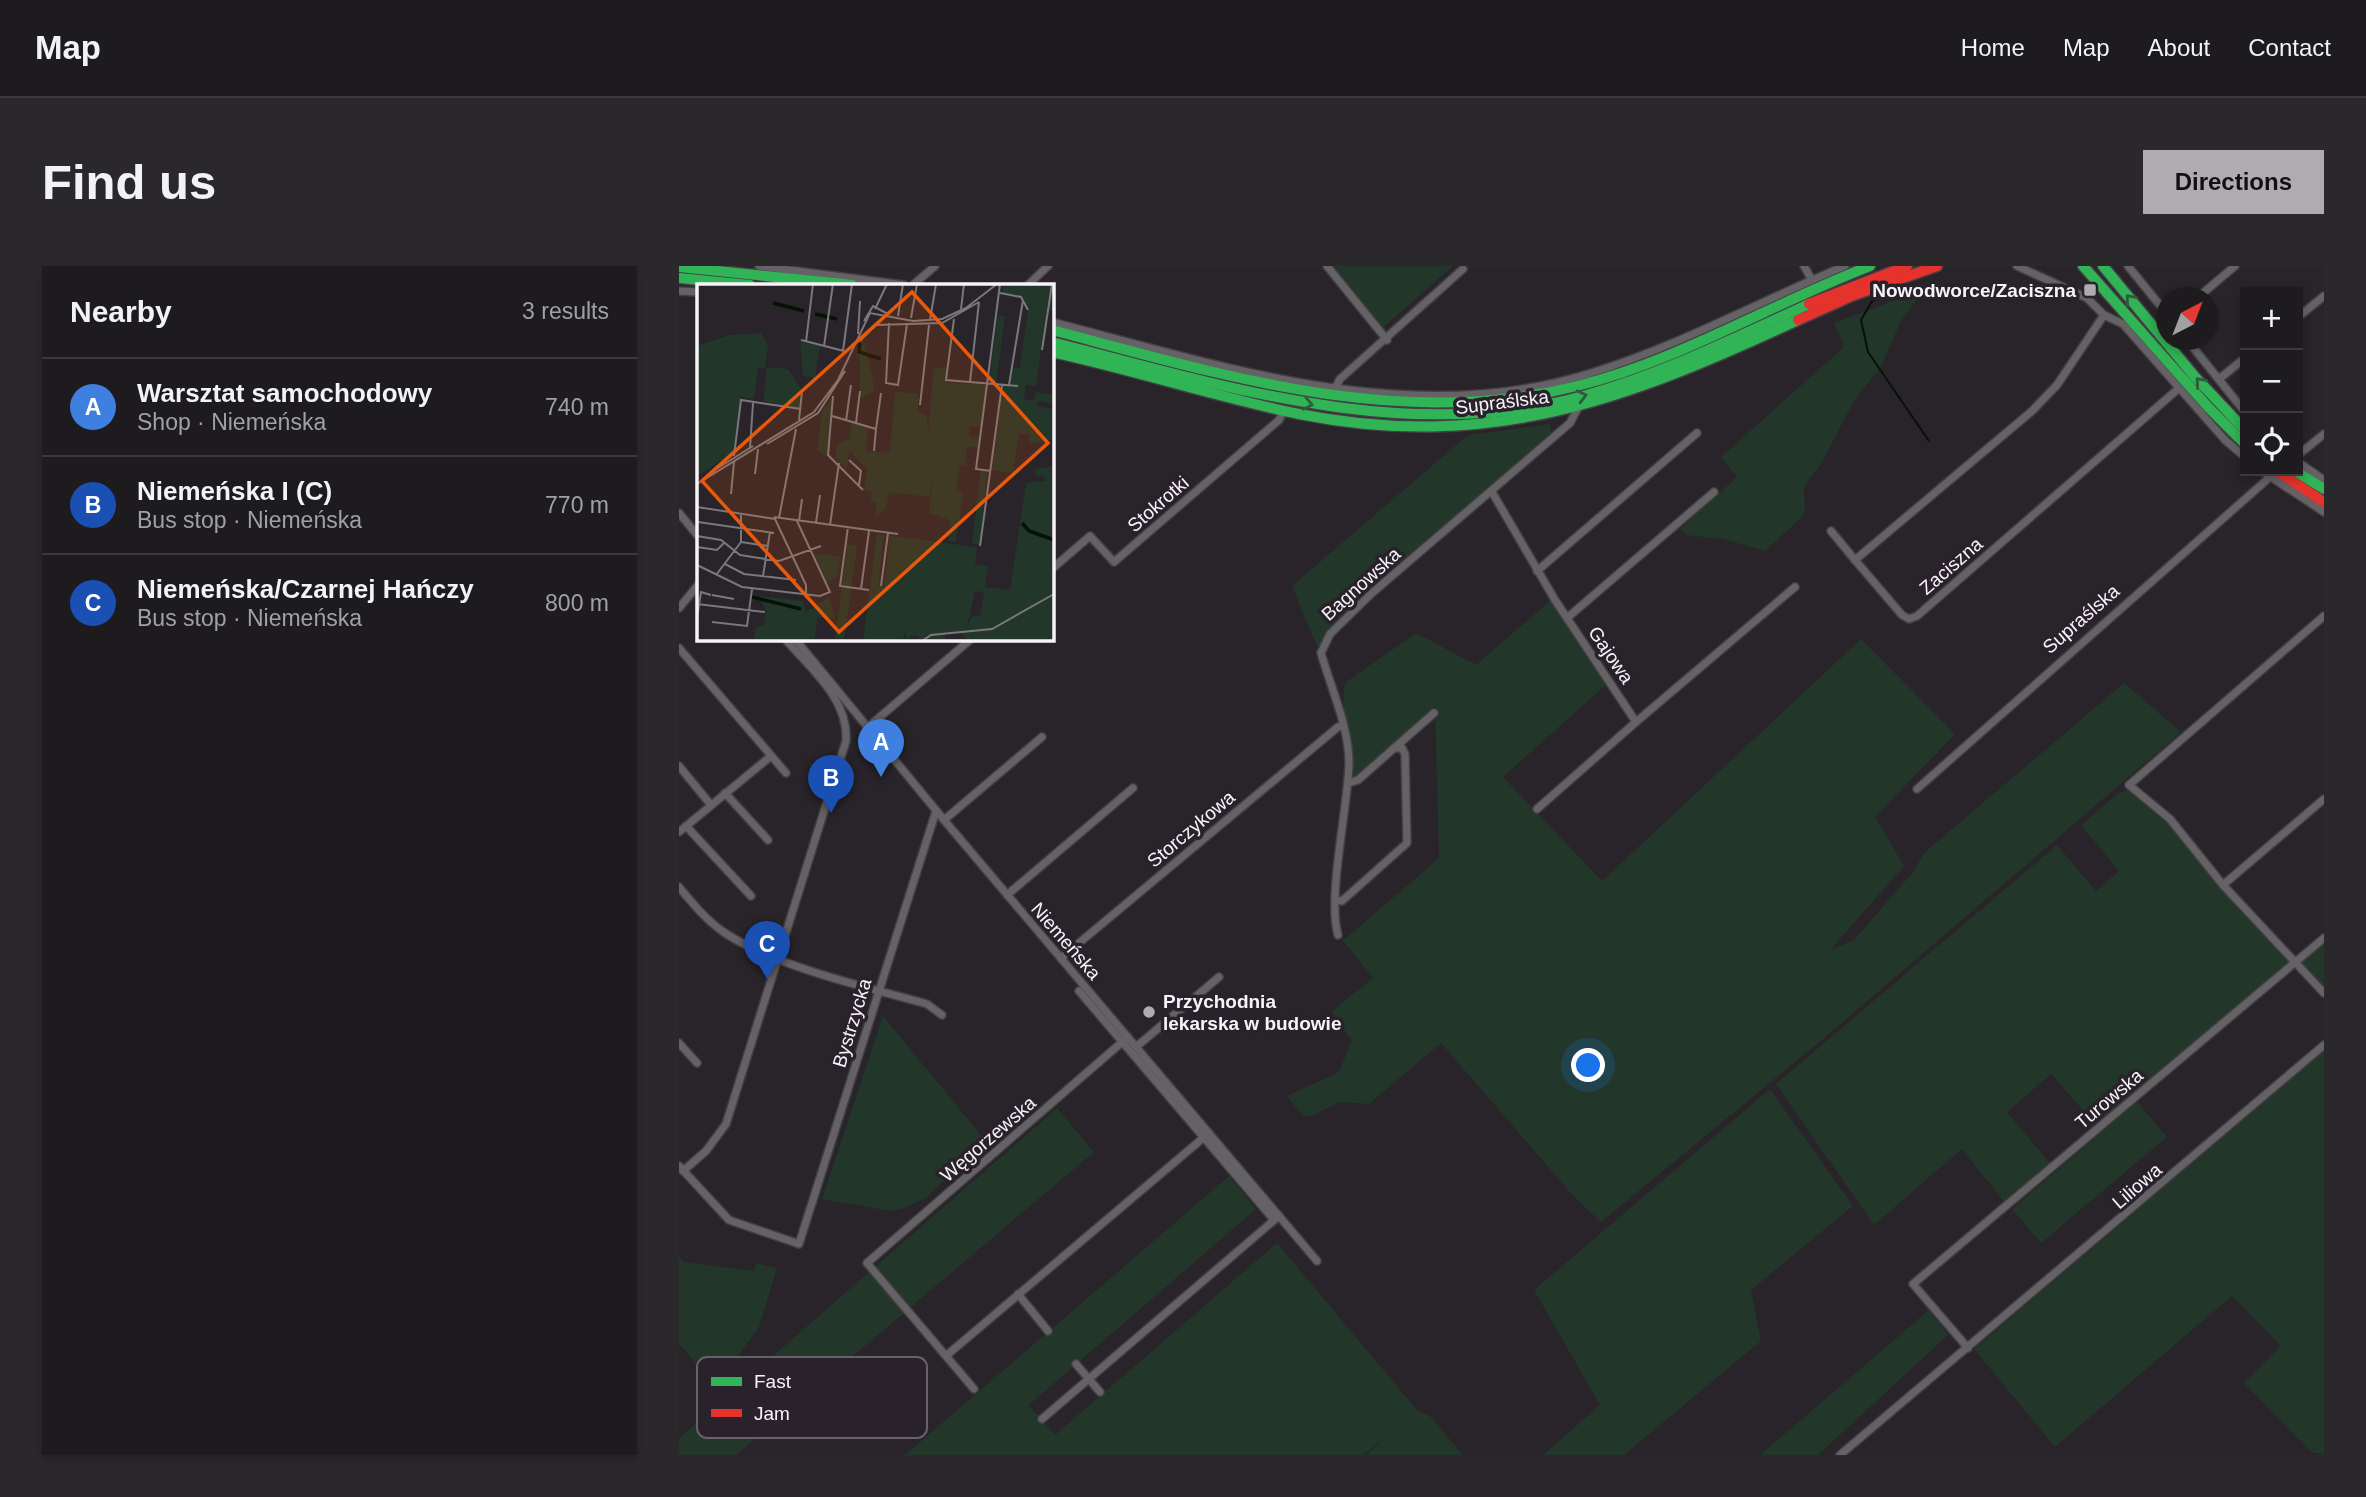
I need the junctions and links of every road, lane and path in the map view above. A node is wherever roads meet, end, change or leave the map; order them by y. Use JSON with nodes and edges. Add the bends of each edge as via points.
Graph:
{"nodes":[{"id":1,"x":759,"y":266,"type":"edge"},
{"id":2,"x":936,"y":266,"type":"edge"},
{"id":3,"x":1048,"y":266,"type":"edge"},
{"id":4,"x":1327,"y":266,"type":"edge"},
{"id":5,"x":1804,"y":266,"type":"edge"},
{"id":6,"x":1845,"y":266,"type":"edge"},
{"id":7,"x":1870,"y":266,"type":"edge"},
{"id":8,"x":1907,"y":266,"type":"edge"},
{"id":9,"x":1937,"y":266,"type":"edge"},
{"id":10,"x":2017,"y":266,"type":"edge"},
{"id":11,"x":2038,"y":266,"type":"edge"},
{"id":12,"x":2044,"y":266,"type":"edge"},
{"id":13,"x":2084,"y":266,"type":"edge"},
{"id":14,"x":2103,"y":266,"type":"edge"},
{"id":15,"x":2129,"y":266,"type":"edge"},
{"id":16,"x":2235,"y":266,"type":"edge"},
{"id":17,"x":679,"y":267,"type":"edge"},
{"id":18,"x":1463,"y":270,"type":"dead end"},
{"id":19,"x":2039,"y":275,"type":"junction"},
{"id":20,"x":679,"y":278,"type":"edge"},
{"id":21,"x":1812,"y":280,"type":"junction"},
{"id":22,"x":740,"y":284,"type":"edge"},
{"id":23,"x":842,"y":284,"type":"edge"},
{"id":24,"x":896,"y":284,"type":"edge"},
{"id":25,"x":914,"y":284,"type":"edge"},
{"id":26,"x":1029,"y":284,"type":"edge"},
{"id":27,"x":2210,"y":287,"type":"edge"},
{"id":28,"x":679,"y":290,"type":"edge"},
{"id":29,"x":697,"y":292,"type":"edge"},
{"id":30,"x":2324,"y":296,"type":"edge"},
{"id":31,"x":2156,"y":300,"type":"edge"},
{"id":32,"x":2303,"y":313,"type":"edge"},
{"id":33,"x":2103,"y":315,"type":"junction"},
{"id":34,"x":1053,"y":322,"type":"edge"},
{"id":35,"x":1053,"y":330,"type":"edge"},
{"id":36,"x":1387,"y":340,"type":"junction"},
{"id":37,"x":1053,"y":342,"type":"edge"},
{"id":38,"x":2195,"y":350,"type":"edge"},
{"id":39,"x":1053,"y":352,"type":"edge"},
{"id":40,"x":2240,"y":362,"type":"edge"},
{"id":41,"x":2220,"y":379,"type":"junction"},
{"id":42,"x":2178,"y":389,"type":"junction"},
{"id":43,"x":1334,"y":390,"type":"junction"},
{"id":44,"x":2240,"y":405,"type":"edge"},
{"id":45,"x":1578,"y":408,"type":"junction"},
{"id":46,"x":1284,"y":410,"type":"junction"},
{"id":47,"x":2240,"y":425,"type":"edge"},
{"id":48,"x":1697,"y":433,"type":"dead end"},
{"id":49,"x":2324,"y":434,"type":"edge"},
{"id":50,"x":2240,"y":439,"type":"edge"},
{"id":51,"x":2303,"y":451,"type":"edge"},
{"id":52,"x":2240,"y":453,"type":"edge"},
{"id":53,"x":2303,"y":465,"type":"edge"},
{"id":54,"x":2272,"y":476,"type":"edge"},
{"id":55,"x":2277,"y":476,"type":"edge"},
{"id":56,"x":2278,"y":476,"type":"edge"},
{"id":57,"x":2303,"y":476,"type":"edge"},
{"id":58,"x":2324,"y":480,"type":"edge"},
{"id":59,"x":2324,"y":489,"type":"edge"},
{"id":60,"x":1492,"y":492,"type":"junction"},
{"id":61,"x":1714,"y":492,"type":"dead end"},
{"id":62,"x":2324,"y":502,"type":"edge"},
{"id":63,"x":2324,"y":512,"type":"edge"},
{"id":64,"x":679,"y":513,"type":"edge"},
{"id":65,"x":1831,"y":531,"type":"dead end"},
{"id":66,"x":697,"y":535,"type":"edge"},
{"id":67,"x":1855,"y":560,"type":"junction"},
{"id":68,"x":1053,"y":568,"type":"edge"},
{"id":69,"x":1537,"y":571,"type":"junction"},
{"id":70,"x":697,"y":586,"type":"edge"},
{"id":71,"x":1795,"y":587,"type":"dead end"},
{"id":72,"x":679,"y":608,"type":"edge"},
{"id":73,"x":2324,"y":616,"type":"edge"},
{"id":74,"x":1567,"y":618,"type":"junction"},
{"id":75,"x":786,"y":640,"type":"edge"},
{"id":76,"x":796,"y":640,"type":"edge"},
{"id":77,"x":970,"y":640,"type":"edge"},
{"id":78,"x":679,"y":648,"type":"edge"},
{"id":79,"x":1434,"y":713,"type":"dead end"},
{"id":80,"x":1636,"y":722,"type":"junction"},
{"id":81,"x":1343,"y":726,"type":"junction"},
{"id":82,"x":867,"y":728,"type":"junction"},
{"id":83,"x":1042,"y":737,"type":"dead end"},
{"id":84,"x":1394,"y":748,"type":"junction"},
{"id":85,"x":771,"y":756,"type":"junction"},
{"id":86,"x":679,"y":766,"type":"edge"},
{"id":87,"x":786,"y":773,"type":"dead end"},
{"id":88,"x":1348,"y":783,"type":"junction"},
{"id":89,"x":1133,"y":788,"type":"dead end"},
{"id":90,"x":1917,"y":789,"type":"dead end"},
{"id":91,"x":725,"y":793,"type":"junction"},
{"id":92,"x":2324,"y":799,"type":"edge"},
{"id":93,"x":711,"y":805,"type":"junction"},
{"id":94,"x":1537,"y":809,"type":"dead end"},
{"id":95,"x":936,"y":811,"type":"junction"},
{"id":96,"x":944,"y":820,"type":"junction"},
{"id":97,"x":686,"y":826,"type":"junction"},
{"id":98,"x":679,"y":832,"type":"edge"},
{"id":99,"x":768,"y":840,"type":"dead end"},
{"id":100,"x":2223,"y":885,"type":"junction"},
{"id":101,"x":679,"y":887,"type":"edge"},
{"id":102,"x":1007,"y":895,"type":"junction"},
{"id":103,"x":751,"y":896,"type":"dead end"},
{"id":104,"x":1336,"y":900,"type":"junction"},
{"id":105,"x":1338,"y":935,"type":"dead end"},
{"id":106,"x":2324,"y":938,"type":"edge"},
{"id":107,"x":778,"y":958,"type":"junction"},
{"id":108,"x":1061,"y":958,"type":"junction"},
{"id":109,"x":2295,"y":963,"type":"junction"},
{"id":110,"x":1219,"y":977,"type":"dead end"},
{"id":111,"x":879,"y":990,"type":"junction"},
{"id":112,"x":1079,"y":991,"type":"dead end"},
{"id":113,"x":2324,"y":993,"type":"edge"},
{"id":114,"x":941,"y":1015,"type":"dead end"},
{"id":115,"x":1125,"y":1040,"type":"junction"},
{"id":116,"x":679,"y":1042,"type":"edge"},
{"id":117,"x":2324,"y":1045,"type":"edge"},
{"id":118,"x":1136,"y":1047,"type":"junction"},
{"id":119,"x":697,"y":1063,"type":"dead end"},
{"id":120,"x":1206,"y":1135,"type":"junction"},
{"id":121,"x":681,"y":1169,"type":"edge"},
{"id":122,"x":1277,"y":1218,"type":"junction"},
{"id":123,"x":1317,"y":1261,"type":"dead end"},
{"id":124,"x":1018,"y":1294,"type":"junction"},
{"id":125,"x":1048,"y":1331,"type":"dead end"},
{"id":126,"x":1968,"y":1348,"type":"junction"},
{"id":127,"x":947,"y":1355,"type":"junction"},
{"id":128,"x":1076,"y":1364,"type":"dead end"},
{"id":129,"x":1088,"y":1380,"type":"junction"},
{"id":130,"x":974,"y":1389,"type":"dead end"},
{"id":131,"x":1100,"y":1392,"type":"dead end"},
{"id":132,"x":1042,"y":1419,"type":"dead end"},
{"id":133,"x":1840,"y":1455,"type":"edge"}],
"edges":[{"from":1,"to":24,"type":"street"},
{"from":2,"to":25,"type":"street"},
{"from":3,"to":26,"type":"street"},
{"from":4,"to":36,"type":"street"},
{"from":5,"to":21,"type":"street"},
{"from":6,"to":21,"type":"street","name":"Supraślska"},
{"from":7,"to":35,"type":"main road","via":[[1657,360],[1565,389],[1494,402],[1433,406],[1331,398]]},
{"from":37,"to":8,"type":"main road","one_way":true,"via":[[1329,408],[1400,416],[1495,413],[1592,394],[1663,370],[1825,296]]},
{"from":9,"to":45,"type":"main road","name":"Supraślska","via":[[1835,302],[1666,380]]},
{"from":10,"to":19,"type":"street"},
{"from":11,"to":19,"type":"street"},
{"from":12,"to":19,"type":"street"},
{"from":13,"to":50,"type":"main road"},
{"from":47,"to":14,"type":"main road","one_way":true},
{"from":15,"to":31,"type":"street"},
{"from":16,"to":27,"type":"street"},
{"from":17,"to":23,"type":"main road"},
{"from":18,"to":36,"type":"street"},
{"from":19,"to":33,"type":"street","via":[[2087,299]]},
{"from":20,"to":22,"type":"main road"},
{"from":21,"to":43,"type":"street","name":"Supraślska","via":[[1654,352],[1577,377],[1492,393],[1435,396]]},
{"from":28,"to":29,"type":"street"},
{"from":30,"to":32,"type":"street"},
{"from":33,"to":42,"type":"street","via":[[2130,330]]},
{"from":33,"to":67,"type":"street","via":[[2057,385],[2032,411]]},
{"from":34,"to":43,"type":"street","name":"Supraślska"},
{"from":36,"to":43,"type":"street","via":[[1340,379]]},
{"from":38,"to":41,"type":"street"},
{"from":39,"to":46,"type":"main road","name":"Supraślska"},
{"from":40,"to":41,"type":"street"},
{"from":41,"to":44,"type":"street"},
{"from":42,"to":52,"type":"street"},
{"from":42,"to":67,"type":"street","name":"Zaciszna","via":[[1917,616],[1909,619],[1902,615]]},
{"from":45,"to":46,"type":"main road","name":"Supraślska","via":[[1493,423],[1435,426],[1368,424]]},
{"from":45,"to":60,"type":"street","name":"Bagnowska","via":[[1570,423]]},
{"from":46,"to":68,"type":"street","name":"Stokrotki","via":[[1270,428],[1114,562],[1090,536]]},
{"from":48,"to":69,"type":"street"},
{"from":49,"to":51,"type":"street"},
{"from":53,"to":58,"type":"street"},
{"from":54,"to":90,"type":"street","name":"Supraślska"},
{"from":55,"to":63,"type":"street"},
{"from":56,"to":62,"type":"main road"},
{"from":57,"to":59,"type":"main road"},
{"from":60,"to":69,"type":"street","name":"Gajowa"},
{"from":60,"to":81,"type":"street","name":"Bagnowska","via":[[1330,634],[1321,653]]},
{"from":61,"to":74,"type":"street"},
{"from":64,"to":66,"type":"street"},
{"from":65,"to":67,"type":"street","name":"Zaciszna"},
{"from":69,"to":74,"type":"street","name":"Gajowa"},
{"from":70,"to":72,"type":"street"},
{"from":71,"to":80,"type":"street"},
{"from":73,"to":100,"type":"street","via":[[2129,785],[2170,819]]},
{"from":74,"to":80,"type":"street","name":"Gajowa"},
{"from":75,"to":107,"type":"street","via":[[834,697],[846,728],[845,746]]},
{"from":76,"to":82,"type":"street","name":"Niemeńska"},
{"from":77,"to":82,"type":"street"},
{"from":78,"to":85,"type":"street"},
{"from":79,"to":84,"type":"street"},
{"from":80,"to":94,"type":"street"},
{"from":81,"to":88,"type":"street","name":"Bagnowska"},
{"from":81,"to":108,"type":"street","name":"Storczykowa"},
{"from":82,"to":95,"type":"street","name":"Niemeńska"},
{"from":83,"to":96,"type":"street"},
{"from":84,"to":88,"type":"street","via":[[1358,780]]},
{"from":84,"to":104,"type":"street","via":[[1402,748],[1405,754],[1407,843],[1342,901]]},
{"from":85,"to":87,"type":"street"},
{"from":85,"to":91,"type":"street"},
{"from":86,"to":93,"type":"street"},
{"from":88,"to":104,"type":"street","name":"Bagnowska"},
{"from":89,"to":102,"type":"street"},
{"from":91,"to":93,"type":"street"},
{"from":91,"to":99,"type":"street"},
{"from":92,"to":100,"type":"street"},
{"from":93,"to":97,"type":"street"},
{"from":95,"to":96,"type":"street","name":"Niemeńska"},
{"from":95,"to":111,"type":"street","name":"Bystrzycka"},
{"from":96,"to":102,"type":"street","name":"Niemeńska"},
{"from":97,"to":98,"type":"street"},
{"from":97,"to":103,"type":"street"},
{"from":100,"to":109,"type":"street"},
{"from":101,"to":107,"type":"street","via":[[725,933]]},
{"from":102,"to":108,"type":"street","name":"Niemeńska"},
{"from":104,"to":105,"type":"street","name":"Bagnowska"},
{"from":106,"to":109,"type":"street","name":"Turowska"},
{"from":107,"to":111,"type":"street"},
{"from":107,"to":121,"type":"street","via":[[726,1124],[706,1151]]},
{"from":108,"to":115,"type":"street","name":"Niemeńska"},
{"from":109,"to":113,"type":"street"},
{"from":109,"to":126,"type":"street","name":"Turowska","via":[[1913,1284]]},
{"from":110,"to":118,"type":"street"},
{"from":111,"to":114,"type":"street","via":[[927,1004]]},
{"from":111,"to":121,"type":"street","name":"Bystrzycka","via":[[799,1244],[729,1220]]},
{"from":112,"to":115,"type":"street"},
{"from":115,"to":118,"type":"street","name":"Niemeńska"},
{"from":115,"to":120,"type":"street"},
{"from":115,"to":127,"type":"street","name":"Węgorzewska","via":[[867,1263]]},
{"from":116,"to":119,"type":"street"},
{"from":117,"to":126,"type":"street","name":"Liliowa"},
{"from":118,"to":120,"type":"street","name":"Niemeńska"},
{"from":120,"to":122,"type":"street","name":"Niemeńska"},
{"from":120,"to":124,"type":"street"},
{"from":122,"to":123,"type":"street","name":"Niemeńska"},
{"from":122,"to":129,"type":"street"},
{"from":124,"to":125,"type":"street"},
{"from":124,"to":127,"type":"street"},
{"from":126,"to":133,"type":"street","name":"Liliowa"},
{"from":127,"to":130,"type":"street"},
{"from":128,"to":129,"type":"street"},
{"from":129,"to":131,"type":"street"},
{"from":129,"to":132,"type":"street"}]}
